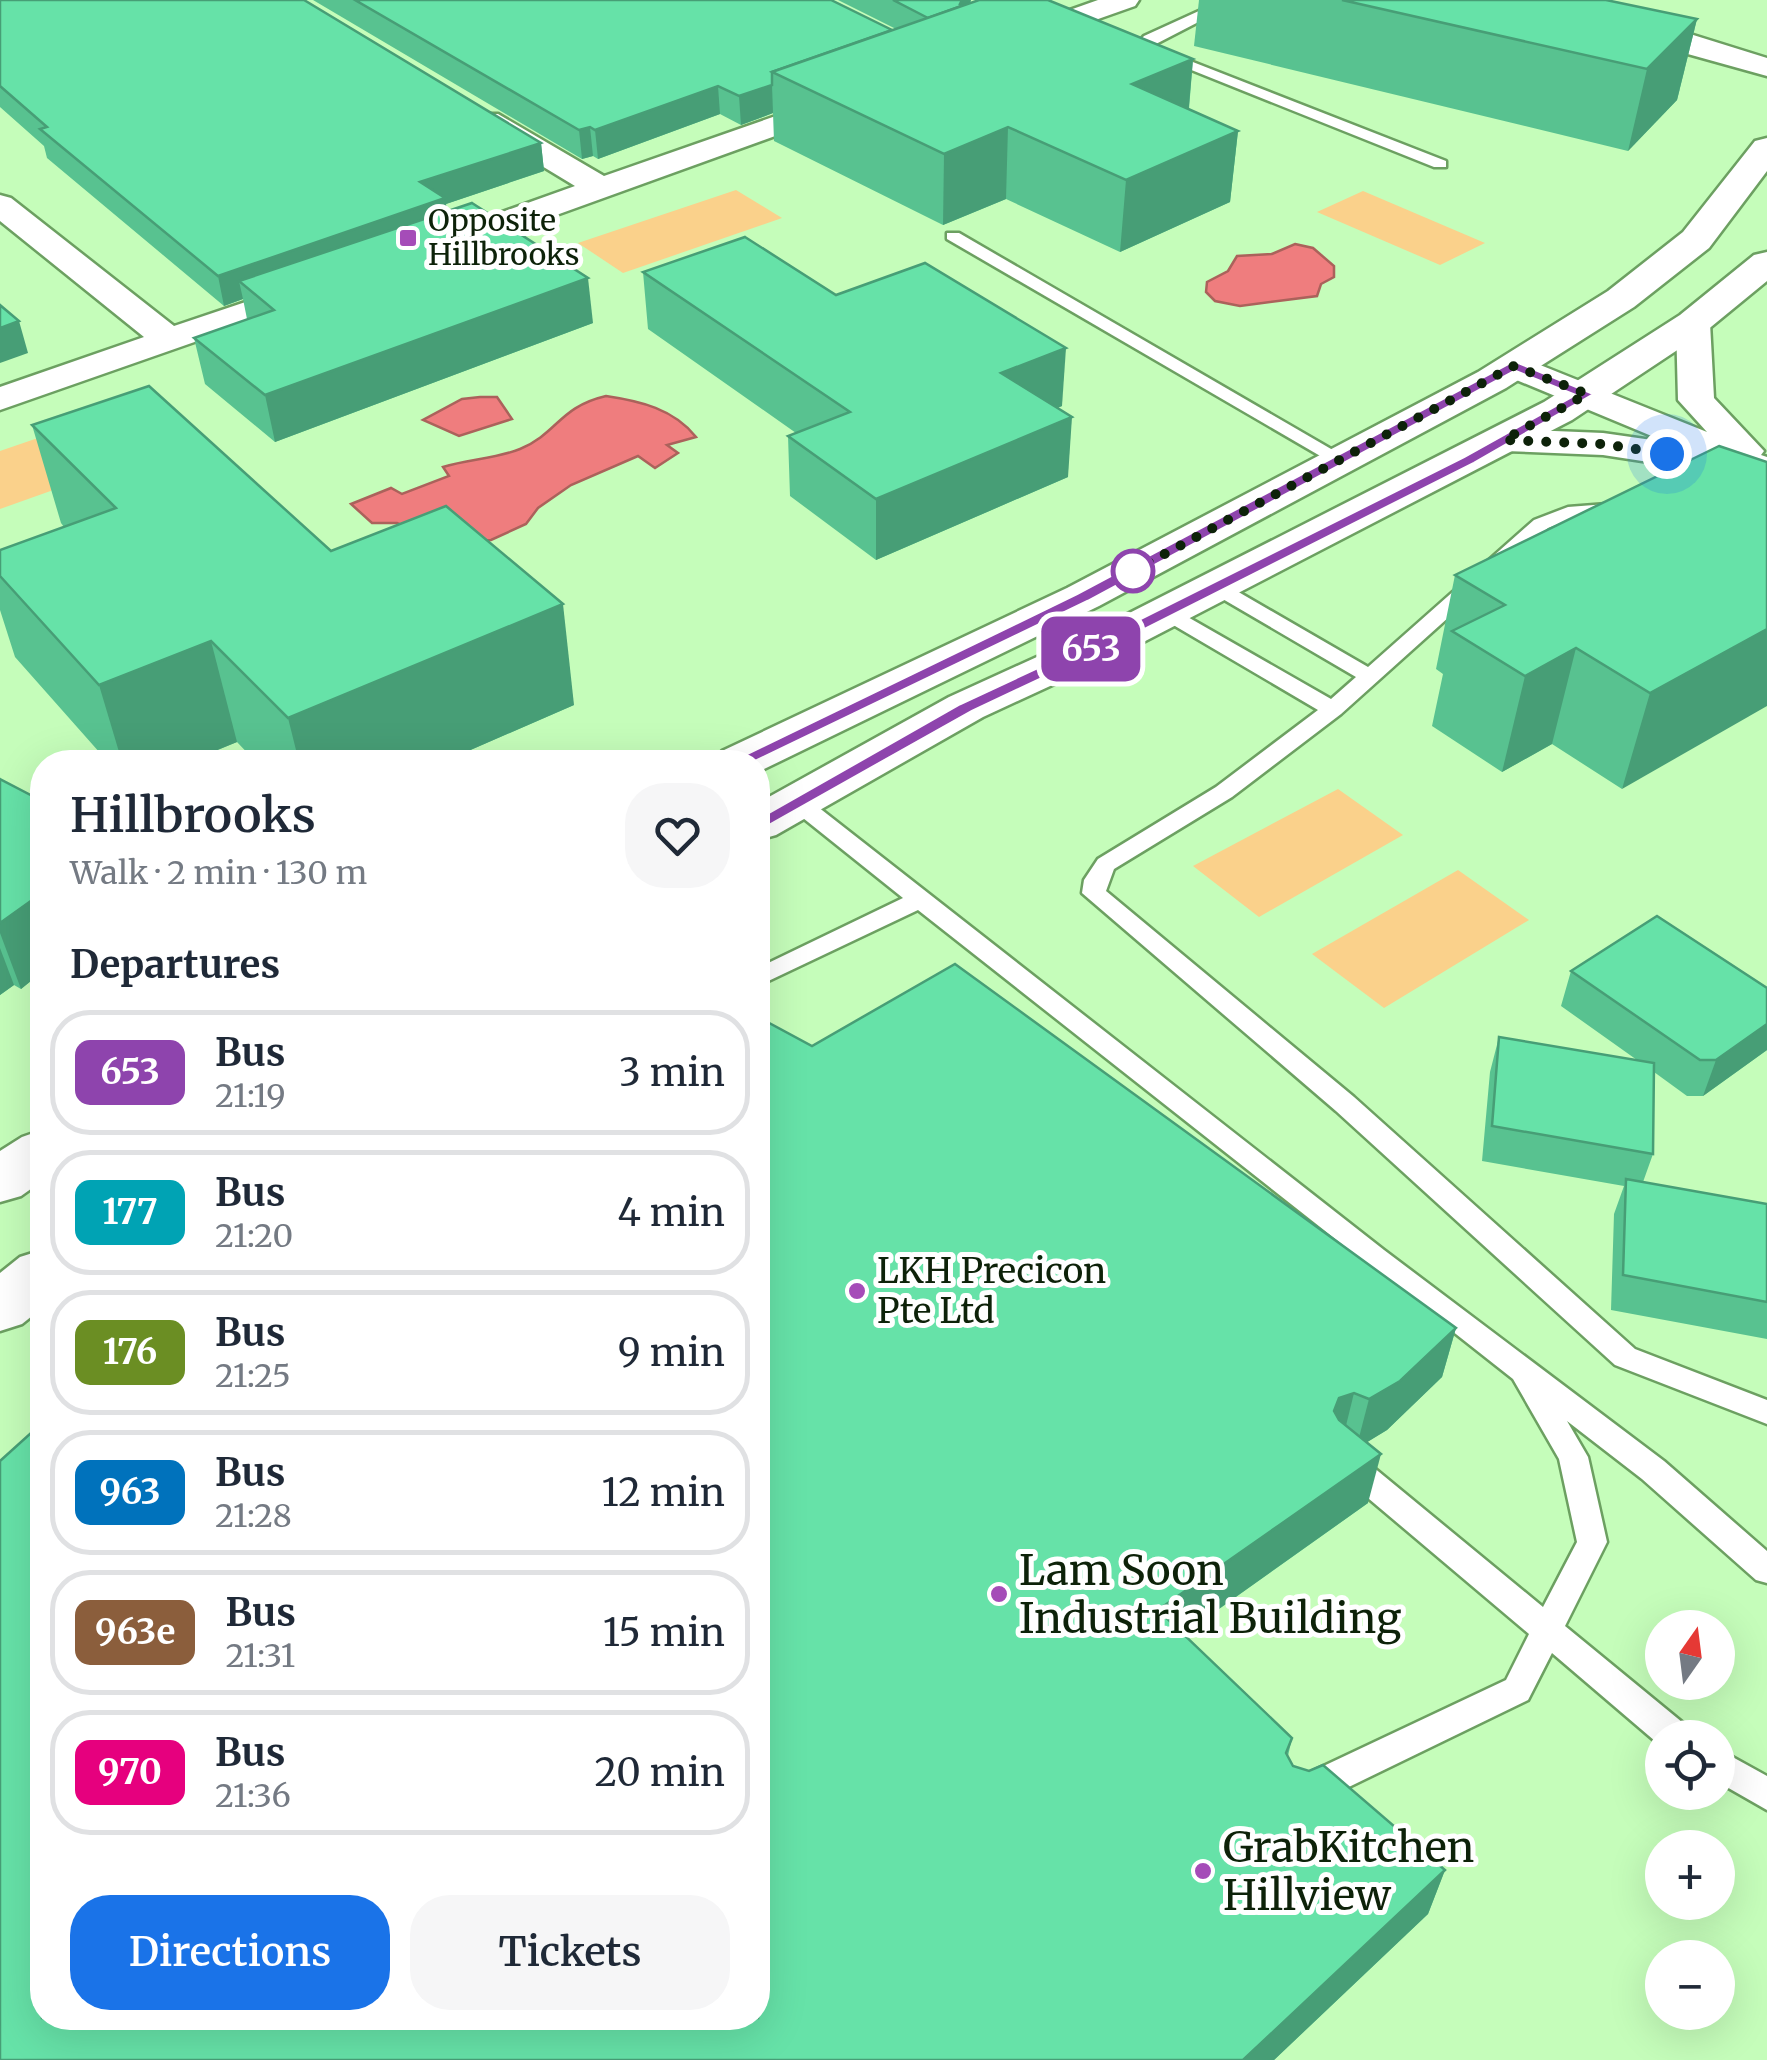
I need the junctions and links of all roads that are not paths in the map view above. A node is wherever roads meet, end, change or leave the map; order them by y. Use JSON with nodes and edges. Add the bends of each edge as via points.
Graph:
{"nodes":[{"id":1,"x":1125,"y":0,"type":"edge"},
{"id":2,"x":1234,"y":0,"type":"edge"},
{"id":3,"x":1552,"y":6,"type":"edge"},
{"id":4,"x":1003,"y":43,"type":"edge"},
{"id":5,"x":1767,"y":67,"type":"edge"},
{"id":6,"x":874,"y":90,"type":"edge"},
{"id":7,"x":468,"y":109,"type":"edge"},
{"id":8,"x":1767,"y":148,"type":"edge"},
{"id":9,"x":1440,"y":164,"type":"dead end"},
{"id":10,"x":602,"y":190,"type":"junction"},
{"id":11,"x":0,"y":205,"type":"edge"},
{"id":12,"x":953,"y":236,"type":"dead end"},
{"id":13,"x":414,"y":254,"type":"edge"},
{"id":14,"x":1767,"y":262,"type":"edge"},
{"id":15,"x":338,"y":280,"type":"edge"},
{"id":16,"x":1693,"y":322,"type":"junction"},
{"id":17,"x":168,"y":339,"type":"junction"},
{"id":18,"x":1514,"y":366,"type":"junction"},
{"id":19,"x":1587,"y":394,"type":"junction"},
{"id":20,"x":0,"y":399,"type":"edge"},
{"id":21,"x":1504,"y":440,"type":"junction"},
{"id":22,"x":1342,"y":460,"type":"junction"},
{"id":23,"x":1765,"y":470,"type":"edge"},
{"id":24,"x":1645,"y":512,"type":"edge"},
{"id":25,"x":1216,"y":587,"type":"junction"},
{"id":26,"x":1165,"y":612,"type":"junction"},
{"id":27,"x":1371,"y":677,"type":"junction"},
{"id":28,"x":1333,"y":709,"type":"junction"},
{"id":29,"x":764,"y":750,"type":"edge"},
{"id":30,"x":777,"y":813,"type":"edge"},
{"id":31,"x":921,"y":899,"type":"junction"},
{"id":32,"x":770,"y":972,"type":"edge"},
{"id":33,"x":30,"y":1160,"type":"edge"},
{"id":34,"x":0,"y":1180,"type":"edge"},
{"id":35,"x":30,"y":1283,"type":"edge"},
{"id":36,"x":0,"y":1307,"type":"edge"},
{"id":37,"x":1520,"y":1366,"type":"junction"},
{"id":38,"x":1767,"y":1412,"type":"edge"},
{"id":39,"x":1341,"y":1458,"type":"edge"},
{"id":40,"x":1767,"y":1570,"type":"edge"},
{"id":41,"x":1546,"y":1629,"type":"junction"},
{"id":42,"x":1655,"y":1720,"type":"edge"},
{"id":43,"x":1735,"y":1774,"type":"edge"},
{"id":44,"x":1767,"y":1794,"type":"edge"},
{"id":45,"x":1295,"y":1797,"type":"edge"}],
"edges":[{"from":1,"to":4,"type":"street"},
{"from":2,"to":9,"type":"lane","via":[[1149,40],[1146,49]]},
{"from":3,"to":5,"type":"street"},
{"from":6,"to":10,"type":"street"},
{"from":7,"to":10,"type":"street"},
{"from":8,"to":18,"type":"street","via":[[1696,240],[1621,300]]},
{"from":10,"to":13,"type":"street"},
{"from":11,"to":17,"type":"street"},
{"from":12,"to":22,"type":"lane"},
{"from":14,"to":16,"type":"street"},
{"from":15,"to":17,"type":"street"},
{"from":16,"to":19,"type":"street"},
{"from":16,"to":23,"type":"street","via":[[1696,400]]},
{"from":17,"to":20,"type":"street"},
{"from":18,"to":19,"type":"street"},
{"from":18,"to":22,"type":"street"},
{"from":19,"to":21,"type":"street"},
{"from":19,"to":23,"type":"street"},
{"from":21,"to":23,"type":"street","via":[[1603,444]]},
{"from":21,"to":25,"type":"street"},
{"from":22,"to":29,"type":"street","via":[[1083,597]]},
{"from":24,"to":27,"type":"lane","via":[[1609,508],[1541,524]]},
{"from":25,"to":26,"type":"street"},
{"from":25,"to":27,"type":"lane"},
{"from":26,"to":28,"type":"lane"},
{"from":26,"to":30,"type":"street","via":[[966,707]]},
{"from":27,"to":28,"type":"lane"},
{"from":28,"to":38,"type":"lane","via":[[1224,792],[1106,864],[1094,893],[1345,1104],[1625,1357]]},
{"from":30,"to":31,"type":"lane"},
{"from":31,"to":32,"type":"lane"},
{"from":31,"to":37,"type":"lane"},
{"from":33,"to":34,"type":"street"},
{"from":35,"to":36,"type":"street"},
{"from":37,"to":40,"type":"lane"},
{"from":37,"to":41,"type":"lane","via":[[1572,1456],[1592,1542]]},
{"from":39,"to":41,"type":"lane"},
{"from":41,"to":42,"type":"lane"},
{"from":41,"to":45,"type":"lane","via":[[1517,1690]]},
{"from":43,"to":44,"type":"lane"}]}
